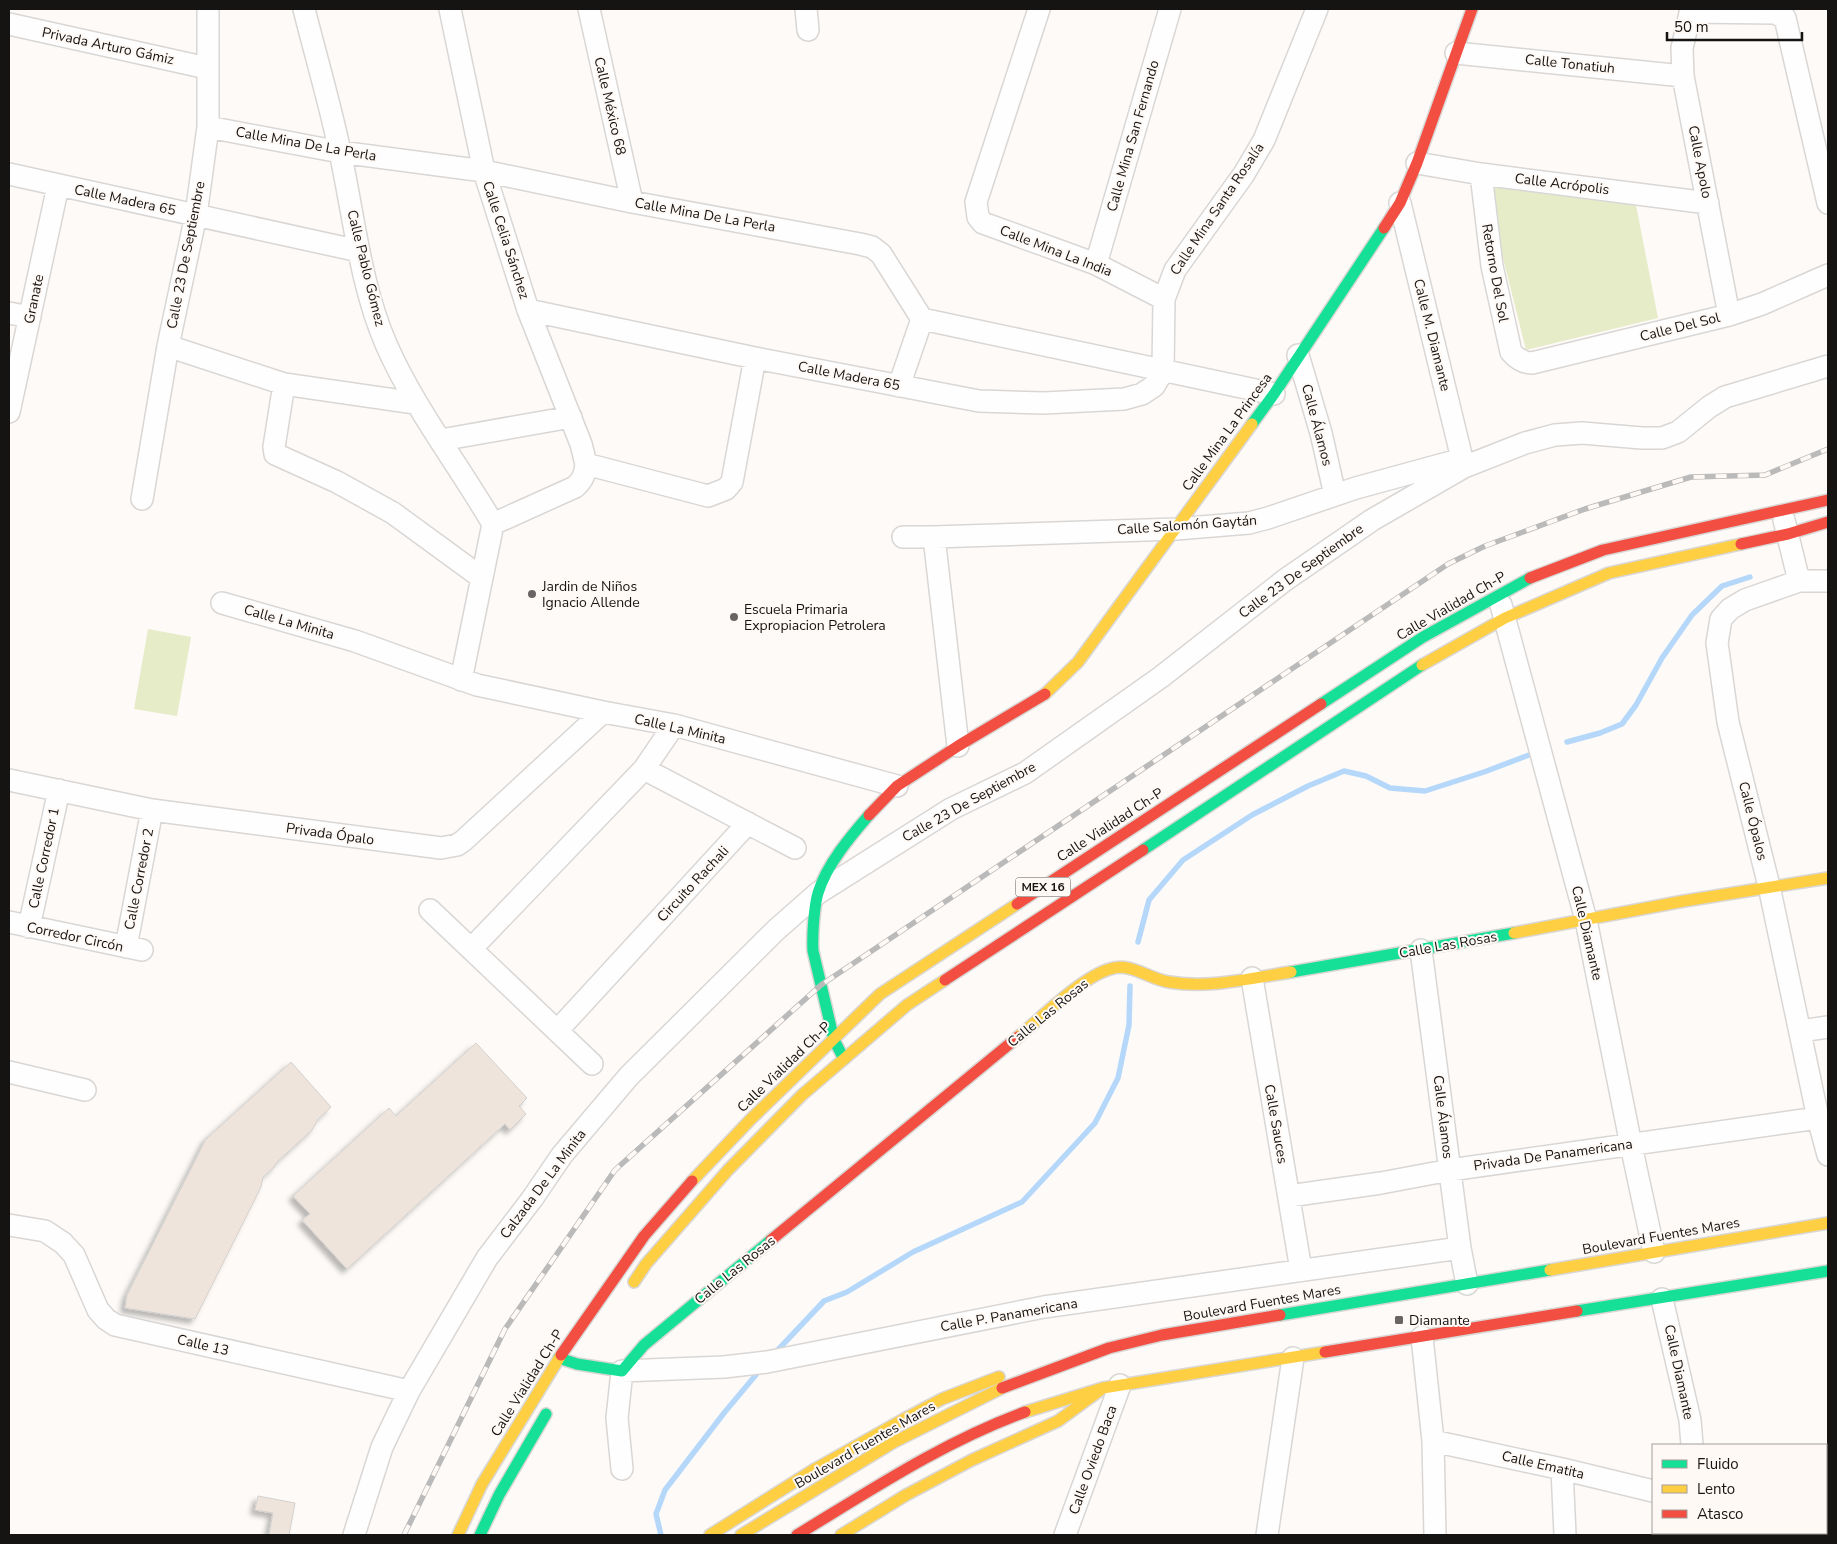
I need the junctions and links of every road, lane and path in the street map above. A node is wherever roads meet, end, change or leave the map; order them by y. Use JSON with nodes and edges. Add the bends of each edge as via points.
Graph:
{"nodes":[{"id":1,"x":208,"y":9,"type":"edge"},
{"id":2,"x":304,"y":9,"type":"edge"},
{"id":3,"x":450,"y":9,"type":"edge"},
{"id":4,"x":589,"y":9,"type":"edge"},
{"id":5,"x":806,"y":9,"type":"edge"},
{"id":6,"x":1039,"y":9,"type":"edge"},
{"id":7,"x":1170,"y":9,"type":"edge"},
{"id":8,"x":1318,"y":9,"type":"edge"},
{"id":9,"x":1472,"y":9,"type":"edge"},
{"id":10,"x":1690,"y":10,"type":"edge"},
{"id":11,"x":9,"y":24,"type":"edge"},
{"id":12,"x":808,"y":30,"type":"dead end"},
{"id":13,"x":1456,"y":53,"type":"junction"},
{"id":14,"x":207,"y":68,"type":"junction"},
{"id":15,"x":1683,"y":76,"type":"junction"},
{"id":16,"x":208,"y":127,"type":"junction"},
{"id":17,"x":340,"y":152,"type":"junction"},
{"id":18,"x":1417,"y":164,"type":"junction"},
{"id":19,"x":484,"y":171,"type":"junction"},
{"id":20,"x":9,"y":174,"type":"edge"},
{"id":21,"x":1481,"y":174,"type":"junction"},
{"id":22,"x":58,"y":186,"type":"junction"},
{"id":23,"x":632,"y":202,"type":"junction"},
{"id":24,"x":1400,"y":203,"type":"junction"},
{"id":25,"x":1708,"y":203,"type":"junction"},
{"id":26,"x":1828,"y":203,"type":"edge"},
{"id":27,"x":196,"y":215,"type":"junction"},
{"id":28,"x":359,"y":251,"type":"junction"},
{"id":29,"x":1096,"y":264,"type":"junction"},
{"id":30,"x":1828,"y":275,"type":"edge"},
{"id":31,"x":1164,"y":299,"type":"junction"},
{"id":32,"x":528,"y":310,"type":"junction"},
{"id":33,"x":9,"y":313,"type":"edge"},
{"id":34,"x":1729,"y":315,"type":"junction"},
{"id":35,"x":30,"y":317,"type":"junction"},
{"id":36,"x":922,"y":319,"type":"junction"},
{"id":37,"x":168,"y":346,"type":"junction"},
{"id":38,"x":1298,"y":355,"type":"junction"},
{"id":39,"x":755,"y":358,"type":"junction"},
{"id":40,"x":1526,"y":363,"type":"joint"},
{"id":41,"x":1828,"y":366,"type":"edge"},
{"id":42,"x":1163,"y":371,"type":"junction"},
{"id":43,"x":284,"y":384,"type":"junction"},
{"id":44,"x":899,"y":386,"type":"junction"},
{"id":45,"x":1274,"y":394,"type":"junction"},
{"id":46,"x":415,"y":403,"type":"junction"},
{"id":47,"x":9,"y":412,"type":"edge"},
{"id":48,"x":571,"y":417,"type":"junction"},
{"id":49,"x":440,"y":440,"type":"junction"},
{"id":50,"x":1463,"y":463,"type":"junction"},
{"id":51,"x":586,"y":464,"type":"junction"},
{"id":52,"x":1335,"y":495,"type":"junction"},
{"id":53,"x":142,"y":499,"type":"dead end"},
{"id":54,"x":1828,"y":500,"type":"edge"},
{"id":55,"x":1781,"y":511,"type":"junction"},
{"id":56,"x":1828,"y":522,"type":"edge"},
{"id":57,"x":493,"y":524,"type":"junction"},
{"id":58,"x":1176,"y":529,"type":"junction"},
{"id":59,"x":1788,"y":534,"type":"junction"},
{"id":60,"x":903,"y":537,"type":"dead end"},
{"id":61,"x":934,"y":537,"type":"junction"},
{"id":62,"x":482,"y":578,"type":"junction"},
{"id":63,"x":1799,"y":581,"type":"junction"},
{"id":64,"x":1828,"y":581,"type":"edge"},
{"id":65,"x":1498,"y":596,"type":"junction"},
{"id":66,"x":222,"y":603,"type":"dead end"},
{"id":67,"x":1505,"y":618,"type":"junction"},
{"id":68,"x":461,"y":680,"type":"junction"},
{"id":69,"x":603,"y":712,"type":"junction"},
{"id":70,"x":674,"y":725,"type":"junction"},
{"id":71,"x":958,"y":746,"type":"junction"},
{"id":72,"x":644,"y":769,"type":"junction"},
{"id":73,"x":9,"y":780,"type":"edge"},
{"id":74,"x":897,"y":786,"type":"junction"},
{"id":75,"x":59,"y":790,"type":"junction"},
{"id":76,"x":152,"y":810,"type":"junction"},
{"id":77,"x":748,"y":823,"type":"junction"},
{"id":78,"x":795,"y":848,"type":"dead end"},
{"id":79,"x":1828,"y":878,"type":"edge"},
{"id":80,"x":1769,"y":886,"type":"junction"},
{"id":81,"x":818,"y":893,"type":"junction"},
{"id":82,"x":430,"y":910,"type":"dead end"},
{"id":83,"x":1586,"y":920,"type":"junction"},
{"id":84,"x":19,"y":925,"type":"edge"},
{"id":85,"x":134,"y":949,"type":"joint"},
{"id":86,"x":472,"y":949,"type":"junction"},
{"id":87,"x":1421,"y":950,"type":"junction"},
{"id":88,"x":1252,"y":978,"type":"junction"},
{"id":89,"x":1828,"y":1027,"type":"edge"},
{"id":90,"x":557,"y":1031,"type":"junction"},
{"id":91,"x":1800,"y":1031,"type":"junction"},
{"id":92,"x":834,"y":1040,"type":"junction"},
{"id":93,"x":844,"y":1059,"type":"junction"},
{"id":94,"x":592,"y":1064,"type":"dead end"},
{"id":95,"x":9,"y":1072,"type":"edge"},
{"id":96,"x":85,"y":1090,"type":"dead end"},
{"id":97,"x":1818,"y":1118,"type":"junction"},
{"id":98,"x":1631,"y":1145,"type":"junction"},
{"id":99,"x":1828,"y":1154,"type":"edge"},
{"id":100,"x":1450,"y":1170,"type":"junction"},
{"id":101,"x":1289,"y":1196,"type":"junction"},
{"id":102,"x":1828,"y":1223,"type":"edge"},
{"id":103,"x":9,"y":1225,"type":"edge"},
{"id":104,"x":1460,"y":1248,"type":"junction"},
{"id":105,"x":1654,"y":1252,"type":"junction"},
{"id":106,"x":1301,"y":1270,"type":"junction"},
{"id":107,"x":1828,"y":1271,"type":"edge"},
{"id":108,"x":1467,"y":1284,"type":"junction"},
{"id":109,"x":625,"y":1295,"type":"dead end"},
{"id":110,"x":1662,"y":1299,"type":"junction"},
{"id":111,"x":1162,"y":1335,"type":"junction"},
{"id":112,"x":1107,"y":1337,"type":"dead end"},
{"id":113,"x":1422,"y":1338,"type":"junction"},
{"id":114,"x":559,"y":1358,"type":"junction"},
{"id":115,"x":1293,"y":1358,"type":"junction"},
{"id":116,"x":622,"y":1371,"type":"junction"},
{"id":117,"x":1008,"y":1373,"type":"dead end"},
{"id":118,"x":1112,"y":1387,"type":"junction"},
{"id":119,"x":409,"y":1391,"type":"junction"},
{"id":120,"x":552,"y":1404,"type":"dead end"},
{"id":121,"x":1432,"y":1440,"type":"junction"},
{"id":122,"x":1692,"y":1444,"type":"edge"},
{"id":123,"x":1562,"y":1468,"type":"junction"},
{"id":124,"x":622,"y":1469,"type":"dead end"},
{"id":125,"x":1652,"y":1491,"type":"edge"},
{"id":126,"x":354,"y":1535,"type":"edge"},
{"id":127,"x":458,"y":1535,"type":"edge"},
{"id":128,"x":480,"y":1535,"type":"edge"},
{"id":129,"x":710,"y":1535,"type":"edge"},
{"id":130,"x":741,"y":1535,"type":"edge"},
{"id":131,"x":797,"y":1535,"type":"edge"},
{"id":132,"x":840,"y":1535,"type":"edge"},
{"id":133,"x":1065,"y":1535,"type":"edge"},
{"id":134,"x":1267,"y":1535,"type":"edge"},
{"id":135,"x":1435,"y":1535,"type":"edge"},
{"id":136,"x":1565,"y":1535,"type":"edge"}],
"edges":[{"from":1,"to":14,"type":"street","name":"Calle 23 De Septiembre"},
{"from":2,"to":17,"type":"street","name":"Calle Pablo Gómez"},
{"from":3,"to":19,"type":"street","name":"Calle Celia Sánchez"},
{"from":4,"to":23,"type":"street","name":"Calle México 68"},
{"from":5,"to":12,"type":"street"},
{"from":6,"to":29,"type":"street","name":"Calle Mina La India","via":[[976,210],[983,223]]},
{"from":7,"to":29,"type":"street","name":"Calle Mina San Fernando"},
{"from":8,"to":31,"type":"street","name":"Calle Mina Santa Rosalía","via":[[1264,140],[1244,174],[1175,270]]},
{"from":9,"to":13,"type":"main road","name":"Calle Mina La Princesa"},
{"from":10,"to":15,"type":"street","name":"Calle Apolo","via":[[1682,48]]},
{"from":10,"to":26,"type":"street","via":[[1775,13],[1786,18]]},
{"from":11,"to":14,"type":"street","name":"Privada Arturo Gámiz"},
{"from":13,"to":15,"type":"street","name":"Calle Tonatiuh"},
{"from":13,"to":18,"type":"main road","name":"Calle Mina La Princesa"},
{"from":14,"to":16,"type":"street","name":"Calle 23 De Septiembre"},
{"from":15,"to":25,"type":"street","name":"Calle Apolo"},
{"from":16,"to":17,"type":"street","name":"Calle Mina De La Perla"},
{"from":16,"to":27,"type":"street","name":"Calle 23 De Septiembre"},
{"from":17,"to":19,"type":"street","name":"Calle Mina De La Perla"},
{"from":17,"to":28,"type":"street","name":"Calle Pablo Gómez"},
{"from":18,"to":21,"type":"street","name":"Calle Acrópolis"},
{"from":18,"to":24,"type":"main road","name":"Calle Mina La Princesa"},
{"from":19,"to":23,"type":"street","name":"Calle Mina De La Perla"},
{"from":19,"to":32,"type":"street","name":"Calle Celia Sánchez"},
{"from":20,"to":22,"type":"street","name":"Calle Madera 65"},
{"from":21,"to":25,"type":"street","name":"Calle Acrópolis"},
{"from":21,"to":40,"type":"street","name":"Retorno Del Sol","via":[[1492,266],[1511,352]]},
{"from":22,"to":27,"type":"street","name":"Calle Madera 65"},
{"from":22,"to":35,"type":"street","name":"Granate"},
{"from":23,"to":36,"type":"street","name":"Calle Mina De La Perla","via":[[872,247],[881,254]]},
{"from":24,"to":38,"type":"main road","name":"Calle Mina La Princesa"},
{"from":24,"to":50,"type":"street","name":"Calle M. Diamante"},
{"from":25,"to":34,"type":"street","name":"Calle Apolo"},
{"from":27,"to":28,"type":"street","name":"Calle Madera 65"},
{"from":27,"to":37,"type":"street","name":"Calle 23 De Septiembre"},
{"from":28,"to":46,"type":"street","name":"Calle Pablo Gómez","via":[[376,318]]},
{"from":29,"to":31,"type":"street","name":"Calle Mina La India"},
{"from":30,"to":34,"type":"street","name":"Calle Del Sol"},
{"from":31,"to":42,"type":"street"},
{"from":32,"to":39,"type":"street","name":"Calle Madera 65"},
{"from":32,"to":48,"type":"street","name":"Calle Celia Sánchez"},
{"from":33,"to":35,"type":"street"},
{"from":34,"to":40,"type":"street","name":"Calle Del Sol"},
{"from":35,"to":47,"type":"street","name":"Granate"},
{"from":36,"to":42,"type":"street"},
{"from":36,"to":44,"type":"street"},
{"from":37,"to":43,"type":"street"},
{"from":37,"to":53,"type":"street","name":"Calle 23 De Septiembre"},
{"from":38,"to":45,"type":"main road","name":"Calle Mina La Princesa"},
{"from":38,"to":52,"type":"street","name":"Calle Álamos"},
{"from":39,"to":44,"type":"street","name":"Calle Madera 65"},
{"from":39,"to":51,"type":"street","via":[[732,482],[726,490],[708,496]]},
{"from":41,"to":50,"type":"street","name":"Calle 23 De Septiembre","via":[[1725,396],[1678,432],[1662,438],[1582,433],[1555,435]]},
{"from":42,"to":44,"type":"street","name":"Calle Madera 65","via":[[1154,386],[1142,394],[1124,399],[979,402]]},
{"from":42,"to":45,"type":"street"},
{"from":43,"to":46,"type":"street"},
{"from":43,"to":62,"type":"street","via":[[275,454],[394,513]]},
{"from":45,"to":58,"type":"main road","name":"Calle Mina La Princesa"},
{"from":46,"to":49,"type":"street","name":"Calle Pablo Gómez"},
{"from":48,"to":49,"type":"street"},
{"from":48,"to":51,"type":"street","name":"Calle Celia Sánchez"},
{"from":49,"to":57,"type":"street","name":"Calle Pablo Gómez"},
{"from":50,"to":52,"type":"street","name":"Calle Salomón Gaytán","via":[[1398,476]]},
{"from":50,"to":81,"type":"street","name":"Calle 23 De Septiembre","via":[[1293,575],[1162,676],[1025,773],[952,809]]},
{"from":51,"to":57,"type":"street","via":[[581,482],[575,486]]},
{"from":52,"to":58,"type":"street","name":"Calle Salomón Gaytán","via":[[1249,523]]},
{"from":54,"to":55,"type":"main road","name":"Calle Vialidad Ch-P","number":"MEX 16"},
{"from":55,"to":59,"type":"street"},
{"from":55,"to":65,"type":"main road","name":"Calle Vialidad Ch-P","number":"MEX 16","via":[[1603,550],[1529,578]]},
{"from":56,"to":59,"type":"main road","number":"MEX 16"},
{"from":57,"to":62,"type":"street"},
{"from":58,"to":61,"type":"street","name":"Calle Salomón Gaytán"},
{"from":58,"to":71,"type":"main road","name":"Calle Mina La Princesa","via":[[1062,679],[1038,700]]},
{"from":59,"to":63,"type":"street"},
{"from":59,"to":67,"type":"main road","number":"MEX 16","via":[[1609,573]]},
{"from":60,"to":61,"type":"street","name":"Calle Salomón Gaytán"},
{"from":61,"to":71,"type":"street"},
{"from":62,"to":68,"type":"street"},
{"from":63,"to":64,"type":"street","name":"Calle Ópalos"},
{"from":63,"to":80,"type":"street","name":"Calle Ópalos","via":[[1737,604],[1721,619],[1718,632],[1728,722]]},
{"from":65,"to":67,"type":"street","name":"Calle Diamante"},
{"from":65,"to":92,"type":"main road","name":"Calle Vialidad Ch-P","number":"MEX 16","via":[[1423,637],[880,994]]},
{"from":66,"to":68,"type":"street","name":"Calle La Minita","via":[[355,641]]},
{"from":67,"to":83,"type":"street","name":"Calle Diamante"},
{"from":67,"to":93,"type":"main road","number":"MEX 16","via":[[1429,662],[916,1000]]},
{"from":68,"to":69,"type":"street","name":"Calle La Minita"},
{"from":69,"to":70,"type":"street","name":"Calle La Minita"},
{"from":69,"to":76,"type":"street","name":"Privada Ópalo","via":[[463,841],[449,847]]},
{"from":70,"to":72,"type":"street"},
{"from":70,"to":74,"type":"street","name":"Calle La Minita"},
{"from":71,"to":74,"type":"main road","name":"Calle Mina La Princesa"},
{"from":72,"to":77,"type":"street"},
{"from":72,"to":86,"type":"street"},
{"from":73,"to":75,"type":"street","name":"Privada Ópalo"},
{"from":74,"to":81,"type":"main road","name":"Calzada De La Minita","via":[[868,816],[831,865]]},
{"from":75,"to":76,"type":"street","name":"Privada Ópalo"},
{"from":75,"to":84,"type":"street","name":"Calle Corredor 1"},
{"from":76,"to":85,"type":"street","name":"Calle Corredor 2"},
{"from":77,"to":78,"type":"street"},
{"from":77,"to":90,"type":"street","name":"Circuito Rachali"},
{"from":79,"to":80,"type":"main road","name":"Calle Las Rosas"},
{"from":80,"to":83,"type":"main road","name":"Calle Las Rosas"},
{"from":80,"to":91,"type":"street","name":"Calle Ópalos"},
{"from":81,"to":92,"type":"main road","name":"Calzada De La Minita","via":[[813,951]]},
{"from":81,"to":119,"type":"street","name":"Calzada De La Minita","via":[[776,930],[629,1076],[562,1155],[487,1258]]},
{"from":82,"to":86,"type":"street"},
{"from":83,"to":87,"type":"main road","name":"Calle Las Rosas"},
{"from":83,"to":98,"type":"street","name":"Calle Diamante"},
{"from":84,"to":85,"type":"street","name":"Corredor Circón"},
{"from":86,"to":90,"type":"street"},
{"from":87,"to":88,"type":"main road","name":"Calle Las Rosas"},
{"from":87,"to":100,"type":"street","name":"Calle Álamos"},
{"from":88,"to":101,"type":"street","name":"Calle Sauces"},
{"from":88,"to":116,"type":"main road","name":"Calle Las Rosas","via":[[1197,984],[1172,983],[1122,967],[1091,978],[644,1345]]},
{"from":89,"to":91,"type":"street"},
{"from":90,"to":94,"type":"street"},
{"from":91,"to":97,"type":"street","name":"Calle Ópalos"},
{"from":92,"to":93,"type":"main road","name":"Calzada De La Minita"},
{"from":92,"to":114,"type":"main road","name":"Calle Vialidad Ch-P","number":"MEX 16","via":[[751,1119],[644,1236]]},
{"from":93,"to":109,"type":"main road","number":"MEX 16","via":[[802,1095],[728,1170],[646,1264]]},
{"from":95,"to":96,"type":"street"},
{"from":97,"to":98,"type":"street","name":"Privada De Panamericana"},
{"from":97,"to":99,"type":"street","name":"Calle Ópalos"},
{"from":98,"to":100,"type":"street","name":"Privada De Panamericana"},
{"from":98,"to":105,"type":"street","name":"Calle Diamante"},
{"from":100,"to":101,"type":"street","name":"Privada De Panamericana"},
{"from":100,"to":104,"type":"street","name":"Calle Álamos"},
{"from":101,"to":106,"type":"street","name":"Calle Sauces"},
{"from":102,"to":105,"type":"main road","name":"Boulevard Fuentes Mares"},
{"from":103,"to":119,"type":"street","name":"Calle 13","via":[[45,1231],[63,1242],[74,1255],[98,1310],[115,1325]]},
{"from":104,"to":106,"type":"street","name":"Calle P. Panamericana"},
{"from":104,"to":108,"type":"street","name":"Calle Álamos"},
{"from":105,"to":108,"type":"main road","name":"Boulevard Fuentes Mares"},
{"from":106,"to":116,"type":"street","name":"Calle P. Panamericana","via":[[1044,1307],[767,1362]]},
{"from":107,"to":110,"type":"main road"},
{"from":108,"to":111,"type":"main road","name":"Boulevard Fuentes Mares"},
{"from":110,"to":113,"type":"main road"},
{"from":110,"to":122,"type":"street","name":"Calle Diamante","via":[[1690,1420]]},
{"from":111,"to":112,"type":"main road","via":[[1142,1332]]},
{"from":111,"to":130,"type":"main road","name":"Boulevard Fuentes Mares","via":[[1109,1348],[992,1392],[894,1442]]},
{"from":113,"to":115,"type":"main road"},
{"from":113,"to":121,"type":"street"},
{"from":114,"to":116,"type":"main road","name":"Calle P. Panamericana"},
{"from":114,"to":127,"type":"main road","name":"Calle Vialidad Ch-P","number":"MEX 16","via":[[482,1484]]},
{"from":115,"to":118,"type":"main road"},
{"from":115,"to":134,"type":"street"},
{"from":116,"to":124,"type":"street","via":[[617,1418]]},
{"from":117,"to":129,"type":"main road","via":[[904,1419],[815,1469]]},
{"from":118,"to":131,"type":"main road","via":[[1067,1397],[974,1433]]},
{"from":118,"to":132,"type":"main road","via":[[1058,1421],[922,1486]]},
{"from":118,"to":133,"type":"street","name":"Calle Oviedo Baca"},
{"from":119,"to":126,"type":"street","name":"Calzada De La Minita","via":[[382,1447]]},
{"from":120,"to":128,"type":"main road","via":[[499,1495]]},
{"from":121,"to":123,"type":"street","name":"Calle Ematita"},
{"from":121,"to":135,"type":"street"},
{"from":123,"to":125,"type":"street","name":"Calle Ematita"},
{"from":123,"to":136,"type":"street"}]}
